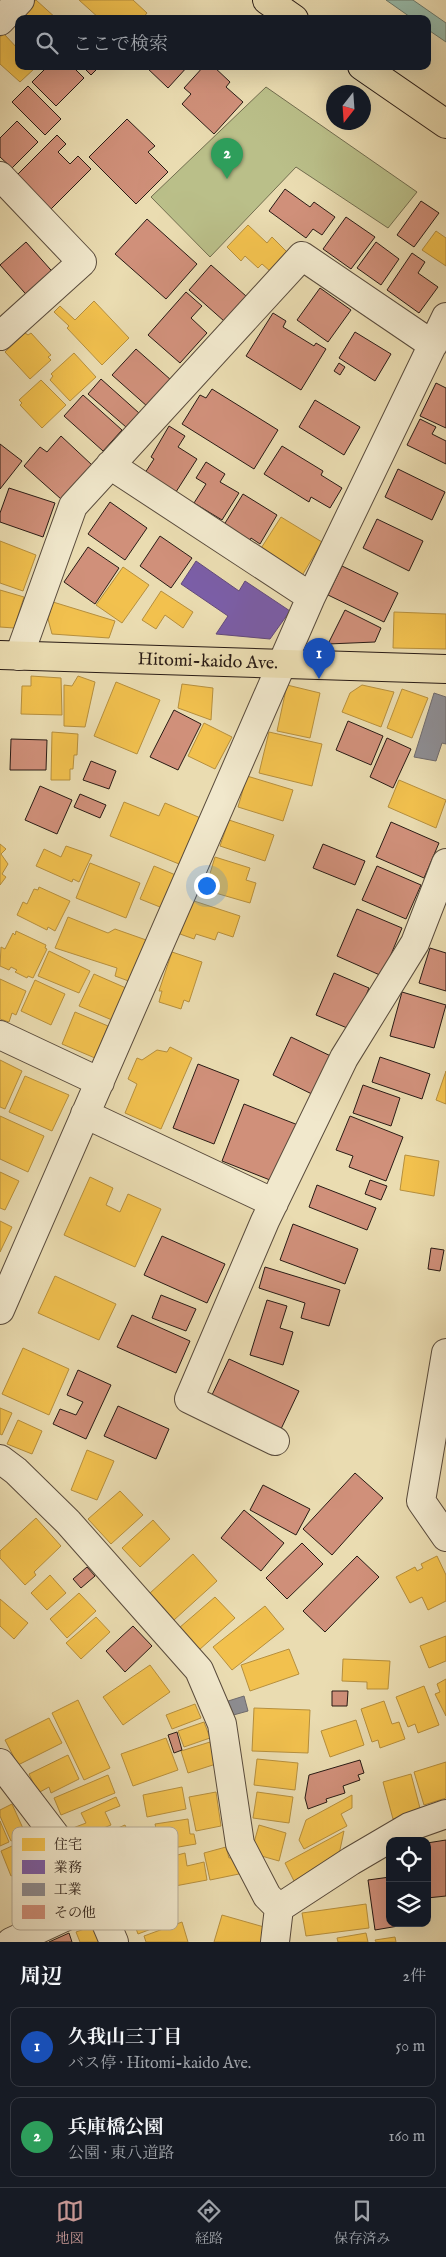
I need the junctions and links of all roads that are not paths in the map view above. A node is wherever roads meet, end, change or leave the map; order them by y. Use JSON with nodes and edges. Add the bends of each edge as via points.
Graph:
{"nodes":[{"id":1,"x":20,"y":0,"type":"edge"},
{"id":2,"x":267,"y":0,"type":"edge"},
{"id":3,"x":288,"y":15,"type":"edge"},
{"id":4,"x":0,"y":21,"type":"edge"},
{"id":5,"x":368,"y":70,"type":"edge"},
{"id":6,"x":446,"y":124,"type":"edge"},
{"id":7,"x":0,"y":176,"type":"edge"},
{"id":8,"x":446,"y":317,"type":"edge"},
{"id":9,"x":0,"y":336,"type":"edge"},
{"id":10,"x":433,"y":345,"type":"junction"},
{"id":11,"x":110,"y":465,"type":"junction"},
{"id":12,"x":310,"y":597,"type":"junction"},
{"id":13,"x":10,"y":656,"type":"edge"},
{"id":14,"x":283,"y":665,"type":"junction"},
{"id":15,"x":446,"y":669,"type":"edge"},
{"id":16,"x":446,"y":863,"type":"edge"},
{"id":17,"x":0,"y":1035,"type":"edge"},
{"id":18,"x":100,"y":1082,"type":"junction"},
{"id":19,"x":86,"y":1114,"type":"junction"},
{"id":20,"x":274,"y":1203,"type":"junction"},
{"id":21,"x":0,"y":1310,"type":"edge"},
{"id":22,"x":446,"y":1352,"type":"edge"},
{"id":23,"x":275,"y":1441,"type":"dead end"},
{"id":24,"x":0,"y":1459,"type":"edge"},
{"id":25,"x":446,"y":1537,"type":"edge"},
{"id":26,"x":0,"y":1763,"type":"edge"},
{"id":27,"x":446,"y":1814,"type":"edge"},
{"id":28,"x":49,"y":1827,"type":"edge"},
{"id":29,"x":279,"y":1908,"type":"junction"},
{"id":30,"x":37,"y":1930,"type":"edge"},
{"id":31,"x":109,"y":1930,"type":"edge"},
{"id":32,"x":11,"y":1942,"type":"edge"},
{"id":33,"x":114,"y":1942,"type":"edge"},
{"id":34,"x":276,"y":1942,"type":"edge"}],
"edges":[{"from":1,"to":4,"type":"street"},
{"from":2,"to":3,"type":"main road"},
{"from":5,"to":6,"type":"main road"},
{"from":7,"to":9,"type":"street","via":[[82,262]]},
{"from":8,"to":10,"type":"street"},
{"from":10,"to":11,"type":"street","via":[[302,256]]},
{"from":10,"to":12,"type":"street"},
{"from":11,"to":12,"type":"street"},
{"from":11,"to":13,"type":"street","via":[[73,506]]},
{"from":12,"to":14,"type":"street"},
{"from":13,"to":14,"type":"main road","name":"Hitomi-kaido Ave."},
{"from":14,"to":15,"type":"main road","name":"Hitomi-kaido Ave."},
{"from":14,"to":18,"type":"street"},
{"from":16,"to":20,"type":"street","via":[[415,943],[344,1058]]},
{"from":17,"to":18,"type":"street"},
{"from":18,"to":19,"type":"street"},
{"from":19,"to":20,"type":"street"},
{"from":19,"to":21,"type":"street"},
{"from":20,"to":23,"type":"street","via":[[189,1399]]},
{"from":22,"to":25,"type":"street","via":[[421,1501]]},
{"from":24,"to":29,"type":"street","via":[[68,1522],[199,1670],[222,1724],[240,1844],[267,1896]]},
{"from":26,"to":28,"type":"street"},
{"from":27,"to":29,"type":"street","via":[[409,1827]]},
{"from":29,"to":34,"type":"street"},
{"from":30,"to":32,"type":"street"},
{"from":31,"to":33,"type":"street"}]}
